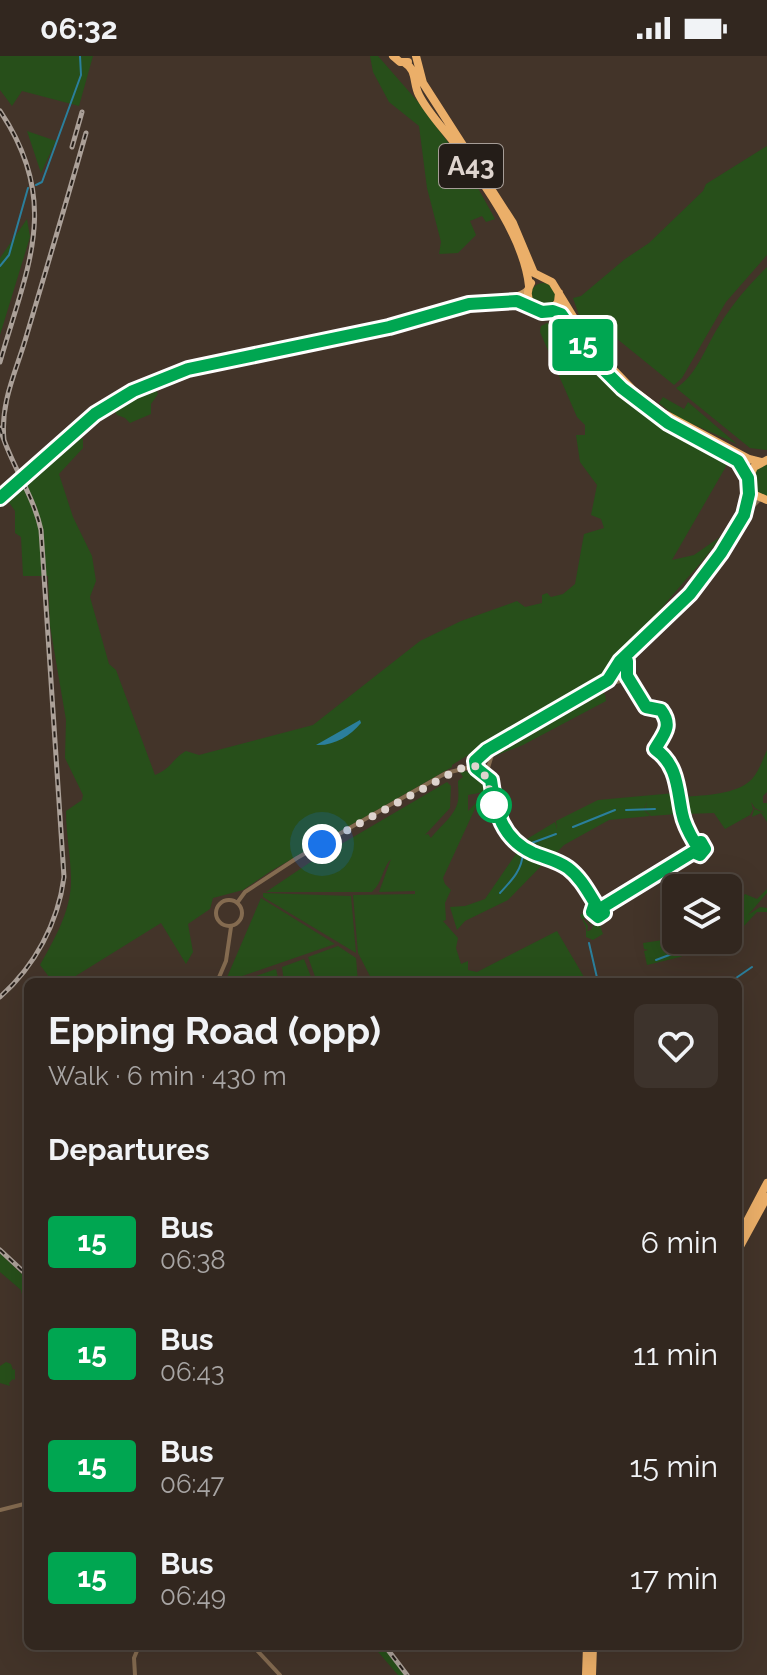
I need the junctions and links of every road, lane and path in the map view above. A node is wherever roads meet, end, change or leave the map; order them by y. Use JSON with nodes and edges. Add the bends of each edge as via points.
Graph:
{"nodes":[{"id":1,"x":393,"y":56,"type":"edge"},
{"id":2,"x":415,"y":56,"type":"edge"},
{"id":3,"x":405,"y":63,"type":"junction"},
{"id":4,"x":543,"y":278,"type":"junction"},
{"id":5,"x":528,"y":288,"type":"junction"},
{"id":6,"x":559,"y":292,"type":"junction"},
{"id":7,"x":469,"y":304,"type":"junction"},
{"id":8,"x":532,"y":306,"type":"junction"},
{"id":9,"x":551,"y":311,"type":"junction"},
{"id":10,"x":765,"y":460,"type":"edge"},
{"id":11,"x":749,"y":482,"type":"junction"},
{"id":12,"x":0,"y":498,"type":"edge"},
{"id":13,"x":764,"y":499,"type":"edge"},
{"id":14,"x":744,"y":515,"type":"junction"},
{"id":15,"x":630,"y":653,"type":"junction"},
{"id":16,"x":614,"y":668,"type":"junction"},
{"id":17,"x":626,"y":669,"type":"junction"},
{"id":18,"x":612,"y":675,"type":"junction"},
{"id":19,"x":617,"y":682,"type":"junction"},
{"id":20,"x":603,"y":684,"type":"junction"},
{"id":21,"x":494,"y":746,"type":"junction"},
{"id":22,"x":479,"y":756,"type":"junction"},
{"id":23,"x":488,"y":759,"type":"junction"},
{"id":24,"x":475,"y":766,"type":"junction"},
{"id":25,"x":237,"y":903,"type":"junction"},
{"id":26,"x":231,"y":926,"type":"junction"},
{"id":27,"x":219,"y":978,"type":"edge"},
{"id":28,"x":767,"y":1183,"type":"edge"},
{"id":29,"x":767,"y":1197,"type":"edge"},
{"id":30,"x":742,"y":1230,"type":"edge"},
{"id":31,"x":742,"y":1243,"type":"edge"},
{"id":32,"x":24,"y":1504,"type":"edge"},
{"id":33,"x":0,"y":1510,"type":"edge"},
{"id":34,"x":137,"y":1650,"type":"edge"},
{"id":35,"x":257,"y":1650,"type":"edge"},
{"id":36,"x":590,"y":1650,"type":"edge"},
{"id":37,"x":135,"y":1675,"type":"edge"},
{"id":38,"x":280,"y":1675,"type":"edge"},
{"id":39,"x":589,"y":1675,"type":"edge"}],
"edges":[{"from":1,"to":3,"type":"highway"},
{"from":2,"to":3,"type":"highway","number":"A43"},
{"from":2,"to":4,"type":"highway","number":"A43","via":[[423,83],[517,229],[534,273]]},
{"from":3,"to":5,"type":"highway","number":"A43","via":[[418,94],[513,237]]},
{"from":4,"to":5,"type":"highway"},
{"from":4,"to":6,"type":"highway","number":"A43"},
{"from":5,"to":7,"type":"main road","via":[[519,296]]},
{"from":5,"to":8,"type":"highway","number":"A43"},
{"from":6,"to":9,"type":"highway"},
{"from":6,"to":10,"type":"highway","number":"A43","via":[[594,348],[634,391],[686,427],[749,459]]},
{"from":7,"to":8,"type":"main road","via":[[504,301]]},
{"from":7,"to":12,"type":"main road","via":[[163,378],[95,414]]},
{"from":8,"to":9,"type":"highway"},
{"from":9,"to":11,"type":"highway","via":[[561,314],[592,358],[641,405],[738,461]]},
{"from":10,"to":11,"type":"highway","via":[[751,470]]},
{"from":11,"to":13,"type":"highway","via":[[753,493]]},
{"from":11,"to":14,"type":"street"},
{"from":13,"to":14,"type":"street"},
{"from":14,"to":15,"type":"street","via":[[700,581]]},
{"from":15,"to":16,"type":"street"},
{"from":15,"to":17,"type":"street"},
{"from":16,"to":17,"type":"street"},
{"from":16,"to":18,"type":"street"},
{"from":17,"to":19,"type":"street","via":[[626,679]]},
{"from":18,"to":19,"type":"street"},
{"from":18,"to":20,"type":"street"},
{"from":19,"to":20,"type":"street"},
{"from":20,"to":21,"type":"street"},
{"from":21,"to":22,"type":"street"},
{"from":21,"to":23,"type":"street"},
{"from":22,"to":23,"type":"street"},
{"from":22,"to":24,"type":"street"},
{"from":23,"to":24,"type":"street","via":[[486,769]]},
{"from":24,"to":25,"type":"street","via":[[446,773],[297,858]]},
{"from":25,"to":26,"type":"street","via":[[242,914]]},
{"from":25,"to":26,"type":"street","via":[[225,901],[216,909],[218,921]]},
{"from":26,"to":27,"type":"street"},
{"from":28,"to":30,"type":"highway"},
{"from":29,"to":31,"type":"highway"},
{"from":32,"to":33,"type":"street"},
{"from":34,"to":37,"type":"street"},
{"from":35,"to":38,"type":"street"},
{"from":36,"to":39,"type":"highway"}]}
